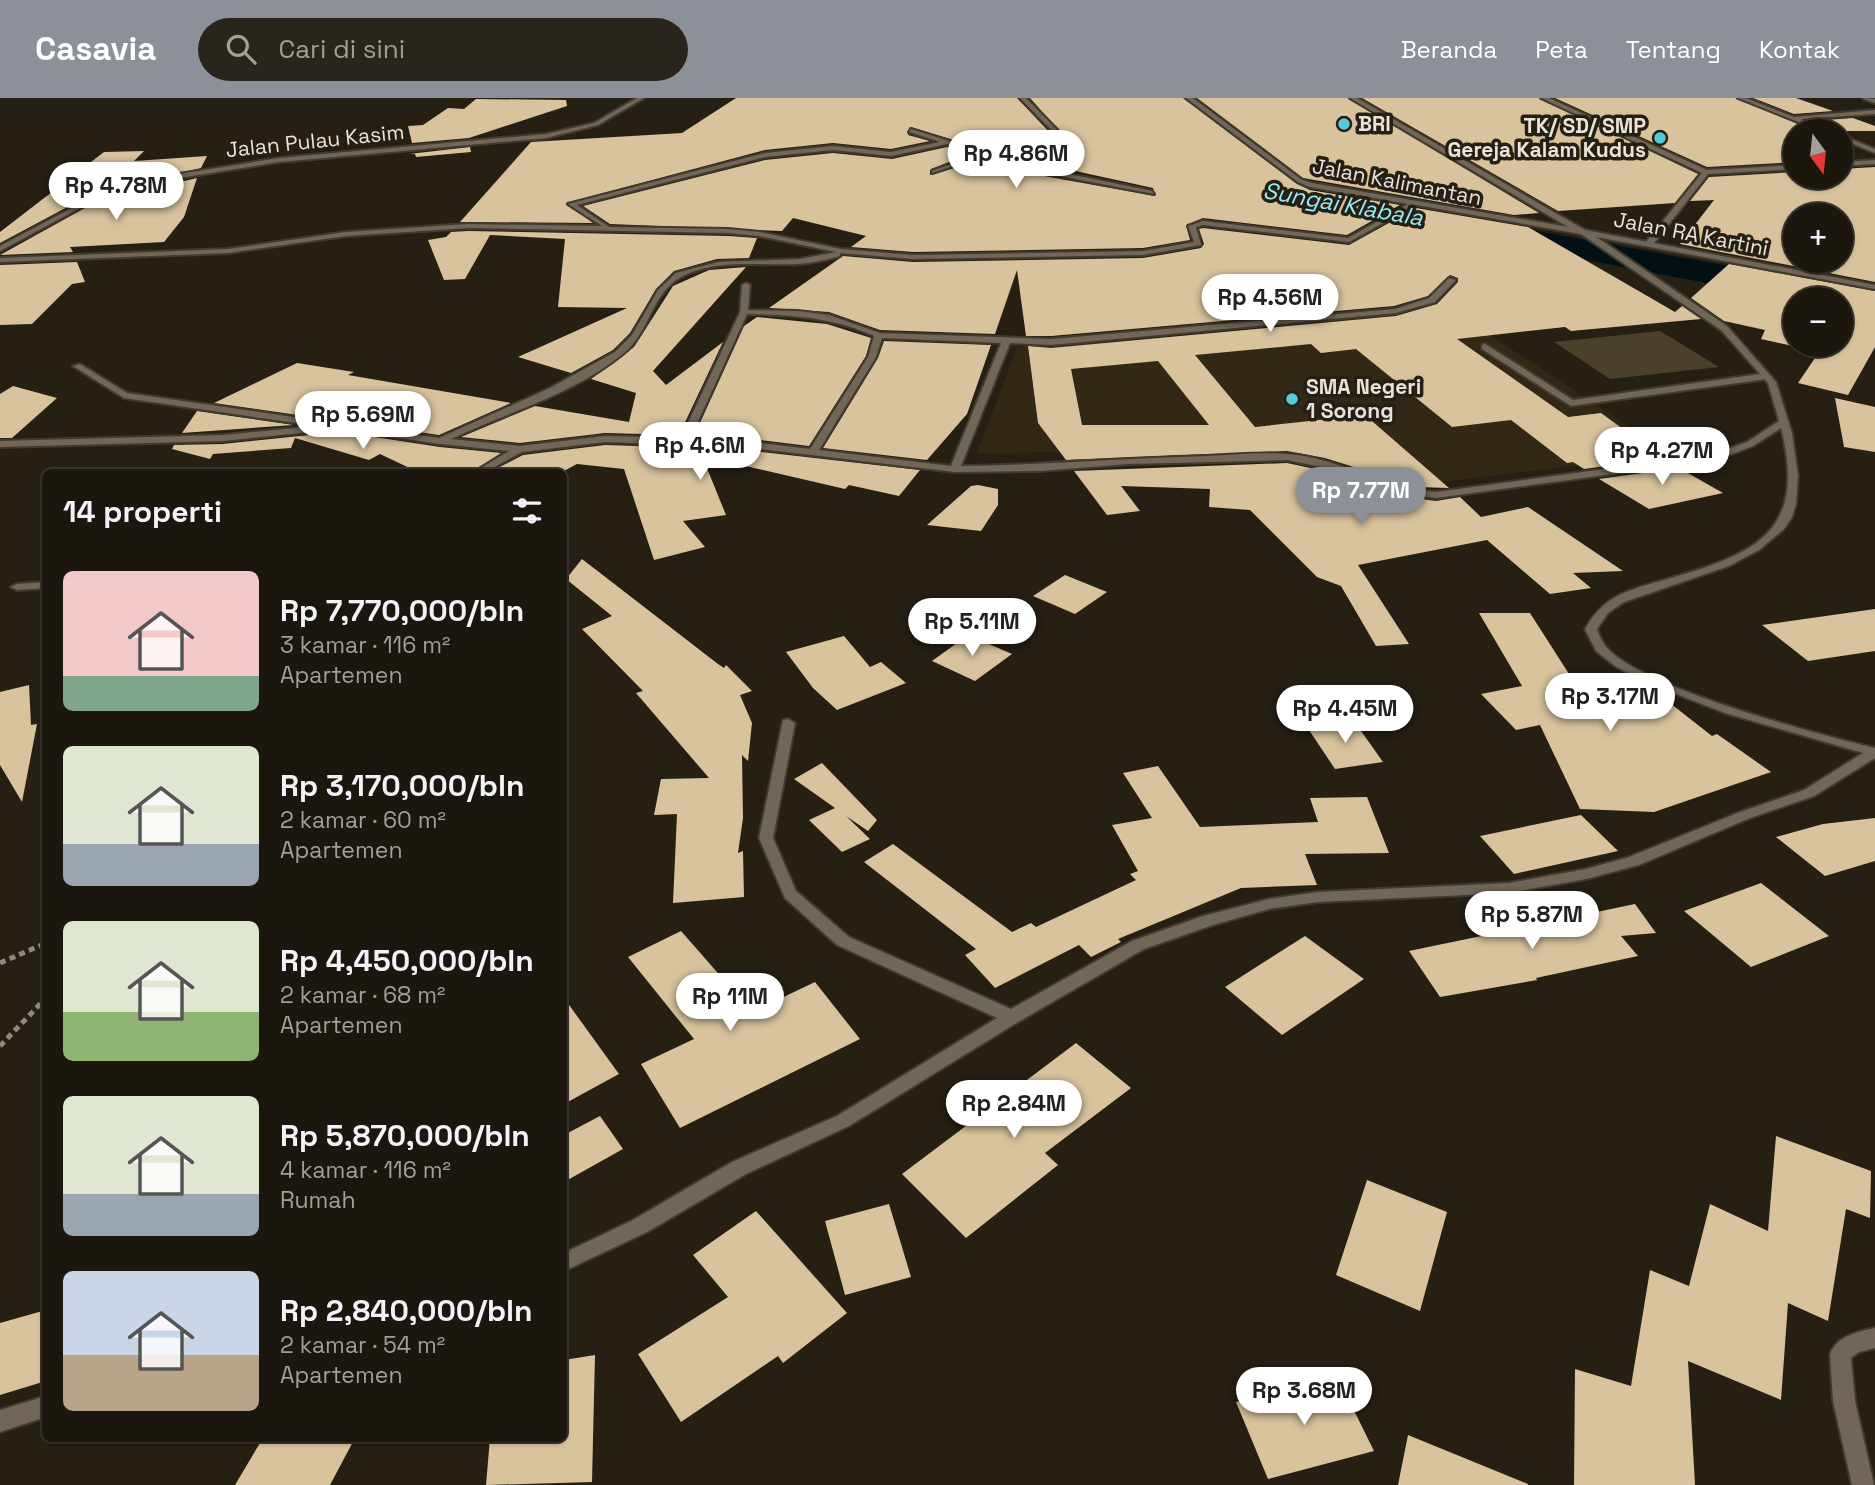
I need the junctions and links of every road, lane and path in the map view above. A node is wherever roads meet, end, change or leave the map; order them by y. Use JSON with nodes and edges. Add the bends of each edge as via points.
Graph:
{"nodes":[{"id":1,"x":641,"y":98,"type":"edge"},
{"id":2,"x":1023,"y":98,"type":"edge"},
{"id":3,"x":1189,"y":98,"type":"edge"},
{"id":4,"x":1353,"y":98,"type":"edge"},
{"id":5,"x":1544,"y":98,"type":"edge"},
{"id":6,"x":1741,"y":98,"type":"edge"},
{"id":7,"x":1866,"y":98,"type":"edge"},
{"id":8,"x":1875,"y":101,"type":"edge"},
{"id":9,"x":1875,"y":112,"type":"edge"},
{"id":10,"x":1792,"y":118,"type":"joint"},
{"id":11,"x":911,"y":131,"type":"dead end"},
{"id":12,"x":949,"y":142,"type":"junction"},
{"id":13,"x":1853,"y":142,"type":"edge"},
{"id":14,"x":1875,"y":150,"type":"edge"},
{"id":15,"x":984,"y":154,"type":"junction"},
{"id":16,"x":994,"y":158,"type":"junction"},
{"id":17,"x":1875,"y":162,"type":"edge"},
{"id":18,"x":1853,"y":163,"type":"edge"},
{"id":19,"x":1783,"y":168,"type":"edge"},
{"id":20,"x":934,"y":172,"type":"dead end"},
{"id":21,"x":1706,"y":172,"type":"junction"},
{"id":22,"x":1152,"y":193,"type":"dead end"},
{"id":23,"x":1413,"y":204,"type":"junction"},
{"id":24,"x":607,"y":227,"type":"junction"},
{"id":25,"x":1583,"y":232,"type":"junction"},
{"id":26,"x":1649,"y":244,"type":"junction"},
{"id":27,"x":0,"y":249,"type":"edge"},
{"id":28,"x":841,"y":251,"type":"junction"},
{"id":29,"x":0,"y":260,"type":"edge"},
{"id":30,"x":1452,"y":280,"type":"dead end"},
{"id":31,"x":746,"y":285,"type":"dead end"},
{"id":32,"x":1875,"y":287,"type":"edge"},
{"id":33,"x":744,"y":312,"type":"junction"},
{"id":34,"x":879,"y":335,"type":"junction"},
{"id":35,"x":1006,"y":341,"type":"junction"},
{"id":36,"x":1485,"y":347,"type":"dead end"},
{"id":37,"x":76,"y":366,"type":"dead end"},
{"id":38,"x":1767,"y":376,"type":"junction"},
{"id":39,"x":1784,"y":422,"type":"junction"},
{"id":40,"x":338,"y":426,"type":"junction"},
{"id":41,"x":685,"y":440,"type":"junction"},
{"id":42,"x":440,"y":441,"type":"junction"},
{"id":43,"x":0,"y":444,"type":"edge"},
{"id":44,"x":520,"y":449,"type":"junction"},
{"id":45,"x":813,"y":453,"type":"junction"},
{"id":46,"x":484,"y":469,"type":"edge"},
{"id":47,"x":955,"y":469,"type":"junction"},
{"id":48,"x":42,"y":585,"type":"edge"},
{"id":49,"x":18,"y":587,"type":"dead end"},
{"id":50,"x":788,"y":723,"type":"dead end"},
{"id":51,"x":1875,"y":752,"type":"edge"},
{"id":52,"x":42,"y":945,"type":"edge"},
{"id":53,"x":0,"y":963,"type":"edge"},
{"id":54,"x":42,"y":1002,"type":"edge"},
{"id":55,"x":1012,"y":1017,"type":"junction"},
{"id":56,"x":0,"y":1046,"type":"edge"},
{"id":57,"x":567,"y":1261,"type":"edge"},
{"id":58,"x":1875,"y":1338,"type":"edge"},
{"id":59,"x":42,"y":1407,"type":"edge"},
{"id":60,"x":0,"y":1421,"type":"edge"},
{"id":61,"x":1863,"y":1485,"type":"edge"}],
"edges":[{"from":1,"to":27,"type":"street","name":"Jalan Pulau Kasim","via":[[596,124],[546,136],[279,160],[137,186],[91,200]]},
{"from":2,"to":16,"type":"street","via":[[1064,137]]},
{"from":3,"to":23,"type":"street","name":"Jalan Kalimantan","via":[[1300,181]]},
{"from":4,"to":25,"type":"street"},
{"from":5,"to":21,"type":"street"},
{"from":6,"to":10,"type":"street"},
{"from":7,"to":8,"type":"street"},
{"from":9,"to":10,"type":"street"},
{"from":11,"to":12,"type":"street"},
{"from":12,"to":15,"type":"street"},
{"from":12,"to":24,"type":"street","via":[[891,153],[833,148],[765,155],[570,204]]},
{"from":13,"to":14,"type":"street"},
{"from":15,"to":16,"type":"street"},
{"from":15,"to":20,"type":"street"},
{"from":16,"to":22,"type":"street"},
{"from":17,"to":18,"type":"street"},
{"from":19,"to":21,"type":"street"},
{"from":21,"to":26,"type":"street"},
{"from":23,"to":25,"type":"street","name":"Jalan Kalimantan"},
{"from":23,"to":28,"type":"street","via":[[1349,240],[1198,223],[1192,226],[1198,243],[1143,253],[913,257]]},
{"from":24,"to":28,"type":"street","via":[[759,234]]},
{"from":24,"to":29,"type":"street","via":[[441,227],[346,234],[228,251]]},
{"from":25,"to":26,"type":"street","name":"Jalan RA Kartini"},
{"from":25,"to":38,"type":"street","via":[[1724,328]]},
{"from":26,"to":32,"type":"street","name":"Jalan RA Kartini"},
{"from":28,"to":42,"type":"street","via":[[819,258],[713,265],[678,276],[658,295],[638,333],[620,354]]},
{"from":30,"to":35,"type":"street","via":[[1432,300],[1396,311],[1158,334]]},
{"from":31,"to":33,"type":"street"},
{"from":33,"to":34,"type":"street","via":[[822,313]]},
{"from":33,"to":41,"type":"street"},
{"from":34,"to":35,"type":"street"},
{"from":34,"to":45,"type":"street","via":[[872,357]]},
{"from":35,"to":47,"type":"street"},
{"from":36,"to":38,"type":"street","via":[[1571,403]]},
{"from":37,"to":40,"type":"street","via":[[124,396]]},
{"from":38,"to":39,"type":"street"},
{"from":39,"to":47,"type":"street","via":[[1750,444],[1716,457],[1436,495],[1411,495],[1312,459],[1287,457]]},
{"from":39,"to":51,"type":"street","via":[[1793,454],[1791,497],[1782,525],[1757,547],[1717,565],[1616,598],[1599,613],[1591,629],[1600,648],[1653,681],[1832,743]]},
{"from":40,"to":42,"type":"street"},
{"from":40,"to":43,"type":"street","via":[[223,438]]},
{"from":41,"to":44,"type":"street","via":[[605,439]]},
{"from":41,"to":45,"type":"street"},
{"from":42,"to":44,"type":"street"},
{"from":44,"to":46,"type":"street"},
{"from":45,"to":47,"type":"street"},
{"from":48,"to":49,"type":"street"},
{"from":50,"to":55,"type":"street","via":[[766,838],[790,894],[844,941]]},
{"from":51,"to":55,"type":"street","via":[[1809,793],[1634,861],[1586,874],[1509,888],[1318,897],[1209,920],[1138,945]]},
{"from":52,"to":53,"type":"path"},
{"from":54,"to":56,"type":"path"},
{"from":55,"to":57,"type":"street","via":[[843,1121],[739,1168],[640,1226]]},
{"from":58,"to":61,"type":"street","via":[[1854,1343],[1840,1354],[1844,1401]]},
{"from":59,"to":60,"type":"street"}]}
